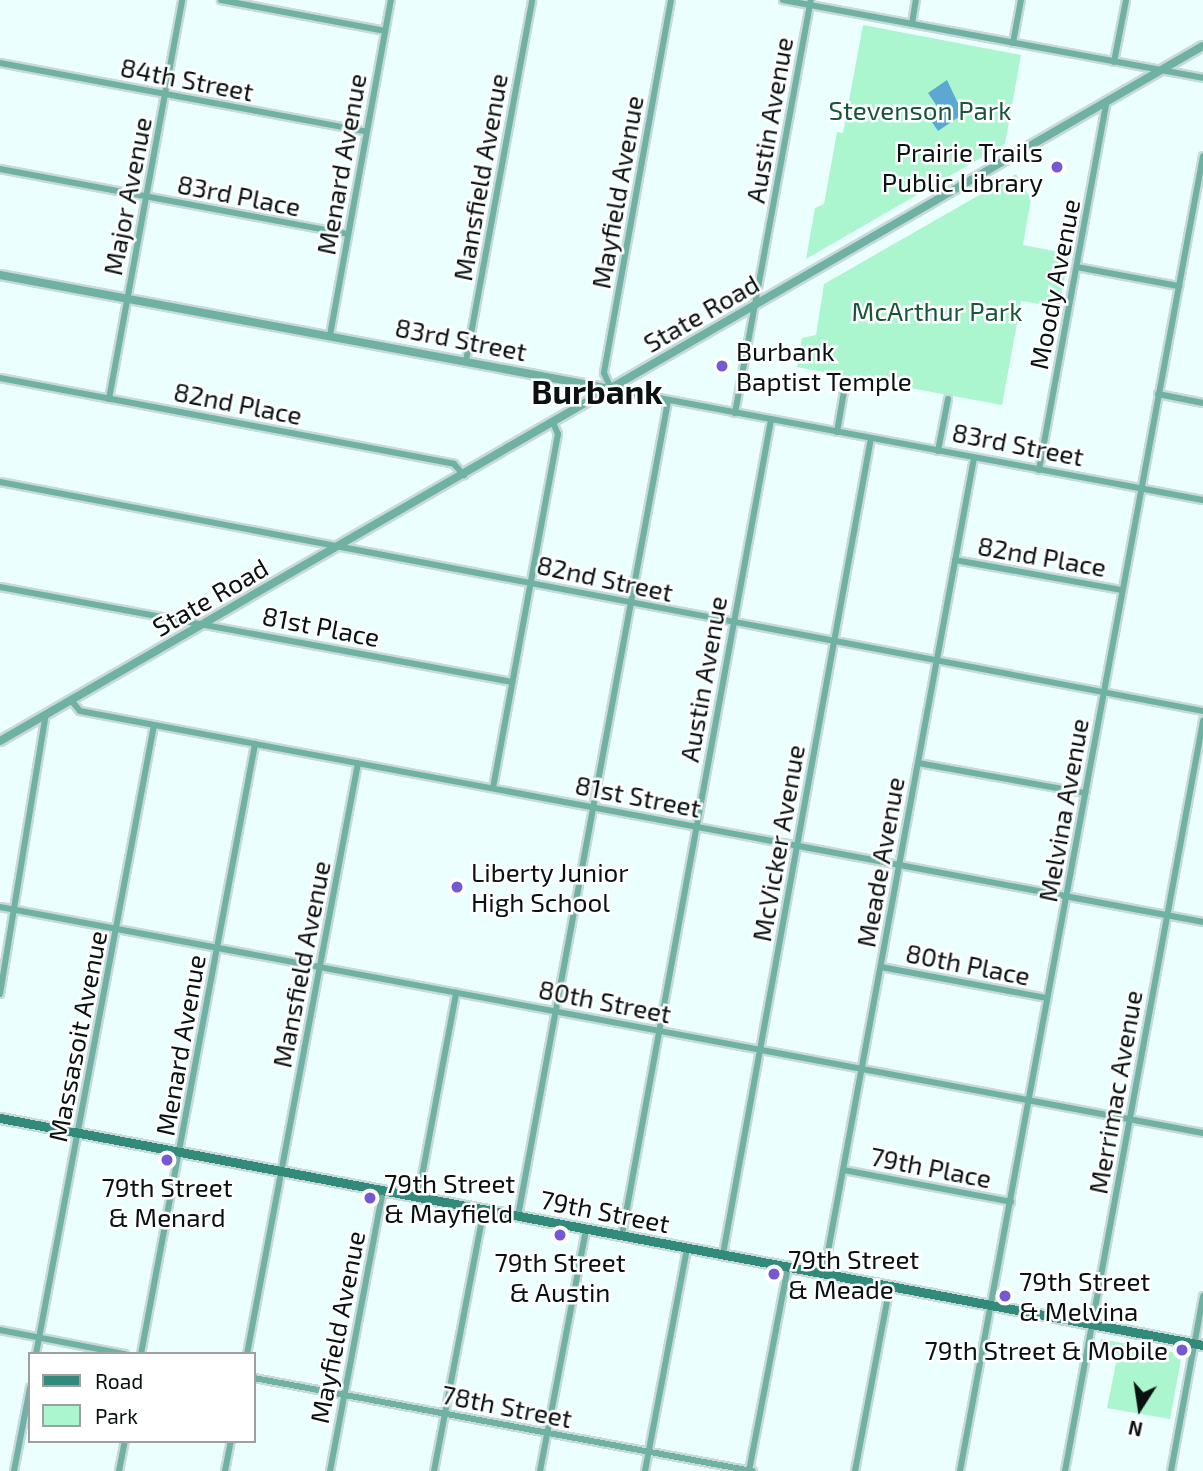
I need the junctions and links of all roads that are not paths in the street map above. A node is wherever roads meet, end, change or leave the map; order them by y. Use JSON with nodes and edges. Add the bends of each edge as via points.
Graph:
{"nodes":[{"id":1,"x":182,"y":0,"type":"edge"},
{"id":2,"x":221,"y":0,"type":"edge"},
{"id":3,"x":391,"y":0,"type":"edge"},
{"id":4,"x":532,"y":0,"type":"edge"},
{"id":5,"x":671,"y":0,"type":"edge"},
{"id":6,"x":783,"y":0,"type":"edge"},
{"id":7,"x":916,"y":0,"type":"edge"},
{"id":8,"x":1021,"y":0,"type":"edge"},
{"id":9,"x":1126,"y":0,"type":"edge"},
{"id":10,"x":810,"y":3,"type":"edge"},
{"id":11,"x":912,"y":24,"type":"junction"},
{"id":12,"x":386,"y":31,"type":"junction"},
{"id":13,"x":1013,"y":43,"type":"junction"},
{"id":14,"x":1203,"y":46,"type":"edge"},
{"id":15,"x":1114,"y":62,"type":"junction"},
{"id":16,"x":0,"y":64,"type":"edge"},
{"id":17,"x":1160,"y":70,"type":"junction"},
{"id":18,"x":1203,"y":78,"type":"edge"},
{"id":19,"x":165,"y":94,"type":"junction"},
{"id":20,"x":1106,"y":105,"type":"junction"},
{"id":21,"x":367,"y":132,"type":"junction"},
{"id":22,"x":1203,"y":156,"type":"edge"},
{"id":23,"x":0,"y":169,"type":"edge"},
{"id":24,"x":146,"y":197,"type":"junction"},
{"id":25,"x":348,"y":234,"type":"junction"},
{"id":26,"x":1077,"y":267,"type":"junction"},
{"id":27,"x":0,"y":275,"type":"edge"},
{"id":28,"x":1179,"y":286,"type":"junction"},
{"id":29,"x":127,"y":298,"type":"junction"},
{"id":30,"x":754,"y":307,"type":"junction"},
{"id":31,"x":330,"y":335,"type":"junction"},
{"id":32,"x":466,"y":361,"type":"junction"},
{"id":33,"x":0,"y":378,"type":"edge"},
{"id":34,"x":846,"y":380,"type":"dead end"},
{"id":35,"x":611,"y":389,"type":"junction"},
{"id":36,"x":1158,"y":394,"type":"junction"},
{"id":37,"x":109,"y":399,"type":"junction"},
{"id":38,"x":948,"y":399,"type":"dead end"},
{"id":39,"x":668,"y":401,"type":"junction"},
{"id":40,"x":1203,"y":403,"type":"edge"},
{"id":41,"x":735,"y":413,"type":"junction"},
{"id":42,"x":771,"y":420,"type":"junction"},
{"id":43,"x":553,"y":423,"type":"junction"},
{"id":44,"x":837,"y":432,"type":"junction"},
{"id":45,"x":872,"y":438,"type":"junction"},
{"id":46,"x":938,"y":451,"type":"junction"},
{"id":47,"x":974,"y":457,"type":"junction"},
{"id":48,"x":1039,"y":470,"type":"junction"},
{"id":49,"x":464,"y":475,"type":"junction"},
{"id":50,"x":0,"y":482,"type":"edge"},
{"id":51,"x":1141,"y":489,"type":"junction"},
{"id":52,"x":1203,"y":500,"type":"edge"},
{"id":53,"x":341,"y":546,"type":"junction"},
{"id":54,"x":955,"y":560,"type":"junction"},
{"id":55,"x":530,"y":583,"type":"junction"},
{"id":56,"x":0,"y":587,"type":"edge"},
{"id":57,"x":1122,"y":590,"type":"junction"},
{"id":58,"x":632,"y":604,"type":"junction"},
{"id":59,"x":733,"y":623,"type":"junction"},
{"id":60,"x":204,"y":624,"type":"junction"},
{"id":61,"x":835,"y":642,"type":"junction"},
{"id":62,"x":937,"y":661,"type":"junction"},
{"id":63,"x":512,"y":682,"type":"junction"},
{"id":64,"x":1103,"y":692,"type":"junction"},
{"id":65,"x":71,"y":700,"type":"junction"},
{"id":66,"x":1203,"y":712,"type":"edge"},
{"id":67,"x":46,"y":714,"type":"junction"},
{"id":68,"x":1203,"y":721,"type":"edge"},
{"id":69,"x":154,"y":725,"type":"junction"},
{"id":70,"x":0,"y":741,"type":"edge"},
{"id":71,"x":255,"y":744,"type":"junction"},
{"id":72,"x":358,"y":763,"type":"junction"},
{"id":73,"x":918,"y":763,"type":"junction"},
{"id":74,"x":493,"y":788,"type":"junction"},
{"id":75,"x":1085,"y":793,"type":"junction"},
{"id":76,"x":594,"y":807,"type":"junction"},
{"id":77,"x":696,"y":826,"type":"junction"},
{"id":78,"x":796,"y":845,"type":"junction"},
{"id":79,"x":900,"y":864,"type":"junction"},
{"id":80,"x":1067,"y":897,"type":"junction"},
{"id":81,"x":0,"y":907,"type":"edge"},
{"id":82,"x":15,"y":910,"type":"junction"},
{"id":83,"x":1167,"y":915,"type":"junction"},
{"id":84,"x":1203,"y":922,"type":"edge"},
{"id":85,"x":117,"y":928,"type":"junction"},
{"id":86,"x":218,"y":946,"type":"junction"},
{"id":87,"x":320,"y":967,"type":"junction"},
{"id":88,"x":881,"y":967,"type":"junction"},
{"id":89,"x":456,"y":993,"type":"junction"},
{"id":90,"x":0,"y":994,"type":"edge"},
{"id":91,"x":1047,"y":998,"type":"junction"},
{"id":92,"x":557,"y":1012,"type":"junction"},
{"id":93,"x":658,"y":1030,"type":"junction"},
{"id":94,"x":760,"y":1050,"type":"junction"},
{"id":95,"x":862,"y":1069,"type":"junction"},
{"id":96,"x":1030,"y":1100,"type":"junction"},
{"id":97,"x":0,"y":1118,"type":"edge"},
{"id":98,"x":1130,"y":1119,"type":"junction"},
{"id":99,"x":79,"y":1133,"type":"junction"},
{"id":100,"x":1203,"y":1133,"type":"edge"},
{"id":101,"x":180,"y":1152,"type":"junction"},
{"id":102,"x":844,"y":1170,"type":"junction"},
{"id":103,"x":282,"y":1171,"type":"junction"},
{"id":104,"x":383,"y":1191,"type":"junction"},
{"id":105,"x":418,"y":1197,"type":"junction"},
{"id":106,"x":1011,"y":1202,"type":"junction"},
{"id":107,"x":484,"y":1209,"type":"junction"},
{"id":108,"x":518,"y":1216,"type":"junction"},
{"id":109,"x":586,"y":1228,"type":"junction"},
{"id":110,"x":622,"y":1235,"type":"junction"},
{"id":111,"x":687,"y":1248,"type":"junction"},
{"id":112,"x":723,"y":1254,"type":"junction"},
{"id":113,"x":788,"y":1266,"type":"junction"},
{"id":114,"x":824,"y":1273,"type":"junction"},
{"id":115,"x":890,"y":1286,"type":"junction"},
{"id":116,"x":1203,"y":1296,"type":"edge"},
{"id":117,"x":992,"y":1305,"type":"junction"},
{"id":118,"x":1092,"y":1324,"type":"junction"},
{"id":119,"x":0,"y":1330,"type":"edge"},
{"id":120,"x":39,"y":1338,"type":"junction"},
{"id":121,"x":1199,"y":1344,"type":"edge"},
{"id":122,"x":36,"y":1352,"type":"edge"},
{"id":123,"x":114,"y":1352,"type":"edge"},
{"id":124,"x":141,"y":1352,"type":"edge"},
{"id":125,"x":247,"y":1352,"type":"edge"},
{"id":126,"x":256,"y":1378,"type":"edge"},
{"id":127,"x":344,"y":1395,"type":"junction"},
{"id":128,"x":28,"y":1398,"type":"edge"},
{"id":129,"x":445,"y":1413,"type":"junction"},
{"id":130,"x":547,"y":1433,"type":"junction"},
{"id":131,"x":125,"y":1443,"type":"edge"},
{"id":132,"x":231,"y":1443,"type":"edge"},
{"id":133,"x":649,"y":1452,"type":"junction"},
{"id":134,"x":14,"y":1471,"type":"edge"},
{"id":135,"x":119,"y":1471,"type":"edge"},
{"id":136,"x":225,"y":1471,"type":"edge"},
{"id":137,"x":330,"y":1471,"type":"edge"},
{"id":138,"x":434,"y":1471,"type":"edge"},
{"id":139,"x":540,"y":1471,"type":"edge"},
{"id":140,"x":645,"y":1471,"type":"edge"},
{"id":141,"x":750,"y":1471,"type":"edge"},
{"id":142,"x":855,"y":1471,"type":"edge"},
{"id":143,"x":960,"y":1471,"type":"edge"},
{"id":144,"x":1065,"y":1471,"type":"edge"},
{"id":145,"x":1171,"y":1471,"type":"edge"}],
"edges":[{"from":1,"to":19,"type":"street","name":"Major Avenue"},
{"from":2,"to":12,"type":"street"},
{"from":3,"to":12,"type":"street","name":"Menard Avenue"},
{"from":4,"to":32,"type":"street","name":"Mansfield Avenue"},
{"from":5,"to":35,"type":"street","name":"Mayfield Avenue","via":[[604,373]]},
{"from":6,"to":10,"type":"street"},
{"from":7,"to":11,"type":"street"},
{"from":8,"to":13,"type":"street"},
{"from":9,"to":15,"type":"street"},
{"from":10,"to":11,"type":"street"},
{"from":10,"to":30,"type":"street","name":"Austin Avenue"},
{"from":11,"to":13,"type":"street"},
{"from":12,"to":21,"type":"street","name":"Menard Avenue"},
{"from":13,"to":15,"type":"street"},
{"from":14,"to":17,"type":"street","name":"State Road"},
{"from":15,"to":17,"type":"street"},
{"from":16,"to":19,"type":"street","name":"84th Street"},
{"from":17,"to":18,"type":"street"},
{"from":17,"to":20,"type":"street","name":"State Road"},
{"from":19,"to":21,"type":"street","name":"84th Street"},
{"from":19,"to":24,"type":"street","name":"Major Avenue"},
{"from":20,"to":26,"type":"street","name":"Moody Avenue"},
{"from":20,"to":30,"type":"street","name":"State Road"},
{"from":21,"to":25,"type":"street","name":"Menard Avenue"},
{"from":22,"to":28,"type":"street","name":"Melvina Avenue"},
{"from":23,"to":24,"type":"street","name":"83rd Place"},
{"from":24,"to":25,"type":"street","name":"83rd Place"},
{"from":24,"to":29,"type":"street","name":"Major Avenue"},
{"from":25,"to":31,"type":"street","name":"Menard Avenue"},
{"from":26,"to":28,"type":"street"},
{"from":26,"to":48,"type":"street","name":"Moody Avenue"},
{"from":27,"to":29,"type":"street","name":"83rd Street"},
{"from":28,"to":36,"type":"street","name":"Melvina Avenue"},
{"from":29,"to":31,"type":"street","name":"83rd Street"},
{"from":29,"to":37,"type":"street","name":"Major Avenue"},
{"from":30,"to":35,"type":"street","name":"State Road"},
{"from":30,"to":41,"type":"street","name":"Austin Avenue"},
{"from":31,"to":32,"type":"street","name":"83rd Street"},
{"from":32,"to":35,"type":"street","name":"83rd Street"},
{"from":33,"to":37,"type":"street","name":"82nd Place"},
{"from":34,"to":44,"type":"street"},
{"from":35,"to":39,"type":"street","name":"83rd Street"},
{"from":35,"to":43,"type":"street","name":"State Road"},
{"from":36,"to":40,"type":"street"},
{"from":36,"to":51,"type":"street","name":"Melvina Avenue"},
{"from":37,"to":49,"type":"street","name":"82nd Place","via":[[454,464]]},
{"from":38,"to":46,"type":"street"},
{"from":39,"to":41,"type":"street","name":"83rd Street"},
{"from":39,"to":58,"type":"street"},
{"from":41,"to":42,"type":"street","name":"83rd Street"},
{"from":42,"to":44,"type":"street","name":"83rd Street"},
{"from":42,"to":59,"type":"street","name":"Austin Avenue"},
{"from":43,"to":49,"type":"street","name":"State Road"},
{"from":43,"to":55,"type":"street","via":[[558,434]]},
{"from":44,"to":45,"type":"street","name":"83rd Street"},
{"from":45,"to":46,"type":"street","name":"83rd Street"},
{"from":45,"to":61,"type":"street","name":"McVicker Avenue"},
{"from":46,"to":47,"type":"street","name":"83rd Street"},
{"from":47,"to":48,"type":"street","name":"83rd Street"},
{"from":47,"to":54,"type":"street","name":"Meade Avenue"},
{"from":48,"to":51,"type":"street","name":"83rd Street"},
{"from":49,"to":53,"type":"street","name":"State Road"},
{"from":50,"to":53,"type":"street","name":"82nd Street"},
{"from":51,"to":52,"type":"street","name":"83rd Street"},
{"from":51,"to":57,"type":"street","name":"Melvina Avenue"},
{"from":53,"to":55,"type":"street","name":"82nd Street"},
{"from":53,"to":60,"type":"street","name":"State Road"},
{"from":54,"to":57,"type":"street","name":"82nd Place"},
{"from":54,"to":62,"type":"street","name":"Meade Avenue"},
{"from":55,"to":58,"type":"street","name":"82nd Street"},
{"from":55,"to":63,"type":"street"},
{"from":56,"to":60,"type":"street","name":"81st Place"},
{"from":57,"to":64,"type":"street","name":"Melvina Avenue"},
{"from":58,"to":59,"type":"street","name":"82nd Street"},
{"from":58,"to":76,"type":"street"},
{"from":59,"to":61,"type":"street","name":"82nd Street"},
{"from":59,"to":77,"type":"street","name":"Austin Avenue"},
{"from":60,"to":63,"type":"street","name":"81st Place"},
{"from":60,"to":65,"type":"street","name":"State Road"},
{"from":61,"to":62,"type":"street","name":"82nd Street"},
{"from":61,"to":78,"type":"street","name":"McVicker Avenue"},
{"from":62,"to":64,"type":"street","name":"82nd Street"},
{"from":62,"to":73,"type":"street","name":"Meade Avenue"},
{"from":63,"to":74,"type":"street"},
{"from":64,"to":66,"type":"street","name":"82nd Street"},
{"from":64,"to":75,"type":"street","name":"Melvina Avenue"},
{"from":65,"to":67,"type":"street","name":"State Road"},
{"from":65,"to":69,"type":"street","name":"81st Street","via":[[80,711]]},
{"from":67,"to":70,"type":"street","name":"State Road"},
{"from":67,"to":82,"type":"street"},
{"from":68,"to":83,"type":"street","name":"Merrimac Avenue"},
{"from":69,"to":71,"type":"street","name":"81st Street"},
{"from":69,"to":85,"type":"street","name":"Massasoit Avenue"},
{"from":71,"to":72,"type":"street","name":"81st Street"},
{"from":71,"to":86,"type":"street","name":"Menard Avenue"},
{"from":72,"to":74,"type":"street","name":"81st Street"},
{"from":72,"to":87,"type":"street","name":"Mansfield Avenue"},
{"from":73,"to":75,"type":"street"},
{"from":73,"to":79,"type":"street","name":"Meade Avenue"},
{"from":74,"to":76,"type":"street","name":"81st Street"},
{"from":75,"to":80,"type":"street","name":"Melvina Avenue"},
{"from":76,"to":77,"type":"street","name":"81st Street"},
{"from":76,"to":92,"type":"street"},
{"from":77,"to":78,"type":"street","name":"81st Street"},
{"from":77,"to":93,"type":"street","name":"Austin Avenue"},
{"from":78,"to":79,"type":"street","name":"81st Street"},
{"from":78,"to":94,"type":"street","name":"McVicker Avenue"},
{"from":79,"to":80,"type":"street","name":"81st Street"},
{"from":79,"to":88,"type":"street","name":"Meade Avenue"},
{"from":80,"to":83,"type":"street","name":"81st Street"},
{"from":80,"to":91,"type":"street","name":"Melvina Avenue"},
{"from":81,"to":82,"type":"street","name":"80th Street"},
{"from":82,"to":85,"type":"street","name":"80th Street"},
{"from":82,"to":90,"type":"street"},
{"from":83,"to":84,"type":"street","name":"81st Street"},
{"from":83,"to":98,"type":"street","name":"Merrimac Avenue"},
{"from":85,"to":86,"type":"street","name":"80th Street"},
{"from":85,"to":99,"type":"street","name":"Massasoit Avenue"},
{"from":86,"to":87,"type":"street","name":"80th Street"},
{"from":86,"to":101,"type":"street","name":"Menard Avenue"},
{"from":87,"to":89,"type":"street","name":"80th Street"},
{"from":87,"to":103,"type":"street","name":"Mansfield Avenue"},
{"from":88,"to":91,"type":"street","name":"80th Place"},
{"from":88,"to":95,"type":"street","name":"Meade Avenue"},
{"from":89,"to":92,"type":"street","name":"80th Street"},
{"from":89,"to":105,"type":"street"},
{"from":91,"to":96,"type":"street","name":"Melvina Avenue"},
{"from":92,"to":93,"type":"street","name":"80th Street"},
{"from":92,"to":108,"type":"street"},
{"from":93,"to":94,"type":"street","name":"80th Street"},
{"from":93,"to":110,"type":"street","name":"Austin Avenue"},
{"from":94,"to":95,"type":"street","name":"80th Street"},
{"from":94,"to":112,"type":"street","name":"McVicker Avenue"},
{"from":95,"to":96,"type":"street","name":"80th Street"},
{"from":95,"to":102,"type":"street","name":"Meade Avenue"},
{"from":96,"to":98,"type":"street","name":"80th Street"},
{"from":96,"to":106,"type":"street","name":"Melvina Avenue"},
{"from":97,"to":99,"type":"main road","name":"79th Street"},
{"from":98,"to":100,"type":"street","name":"80th Street"},
{"from":98,"to":118,"type":"street","name":"Merrimac Avenue"},
{"from":99,"to":101,"type":"main road","name":"79th Street"},
{"from":99,"to":120,"type":"street","name":"Massasoit Avenue"},
{"from":101,"to":103,"type":"main road","name":"79th Street"},
{"from":101,"to":124,"type":"street","name":"Menard Avenue"},
{"from":102,"to":106,"type":"street","name":"79th Place"},
{"from":102,"to":114,"type":"street","name":"Meade Avenue"},
{"from":103,"to":104,"type":"main road","name":"79th Street"},
{"from":103,"to":125,"type":"street","name":"Mansfield Avenue"},
{"from":104,"to":105,"type":"main road","name":"79th Street"},
{"from":104,"to":127,"type":"street","name":"Mayfield Avenue"},
{"from":105,"to":107,"type":"main road","name":"79th Street"},
{"from":106,"to":117,"type":"street","name":"Melvina Avenue"},
{"from":107,"to":108,"type":"main road","name":"79th Street"},
{"from":107,"to":129,"type":"street"},
{"from":108,"to":109,"type":"main road","name":"79th Street"},
{"from":109,"to":110,"type":"main road","name":"79th Street"},
{"from":109,"to":130,"type":"street"},
{"from":110,"to":111,"type":"main road","name":"79th Street"},
{"from":111,"to":112,"type":"main road","name":"79th Street"},
{"from":111,"to":133,"type":"street"},
{"from":112,"to":113,"type":"main road","name":"79th Street"},
{"from":113,"to":114,"type":"main road","name":"79th Street"},
{"from":113,"to":141,"type":"street"},
{"from":114,"to":115,"type":"main road","name":"79th Street"},
{"from":115,"to":117,"type":"main road","name":"79th Street"},
{"from":115,"to":142,"type":"street"},
{"from":116,"to":121,"type":"street"},
{"from":117,"to":118,"type":"main road","name":"79th Street"},
{"from":117,"to":143,"type":"street","name":"Melvina Avenue"},
{"from":118,"to":121,"type":"main road","name":"79th Street"},
{"from":118,"to":144,"type":"street","name":"Merrimac Avenue"},
{"from":119,"to":120,"type":"street"},
{"from":120,"to":122,"type":"street","name":"Massasoit Avenue"},
{"from":120,"to":123,"type":"street"},
{"from":121,"to":145,"type":"street"},
{"from":126,"to":127,"type":"street","name":"78th Street"},
{"from":127,"to":129,"type":"street","name":"78th Street"},
{"from":127,"to":137,"type":"street","name":"Mayfield Avenue"},
{"from":128,"to":134,"type":"street"},
{"from":129,"to":130,"type":"street","name":"78th Street"},
{"from":129,"to":138,"type":"street"},
{"from":130,"to":133,"type":"street","name":"78th Street"},
{"from":130,"to":139,"type":"street"},
{"from":131,"to":135,"type":"street"},
{"from":132,"to":136,"type":"street"},
{"from":133,"to":140,"type":"street"},
{"from":133,"to":141,"type":"street","name":"78th Street"}]}
